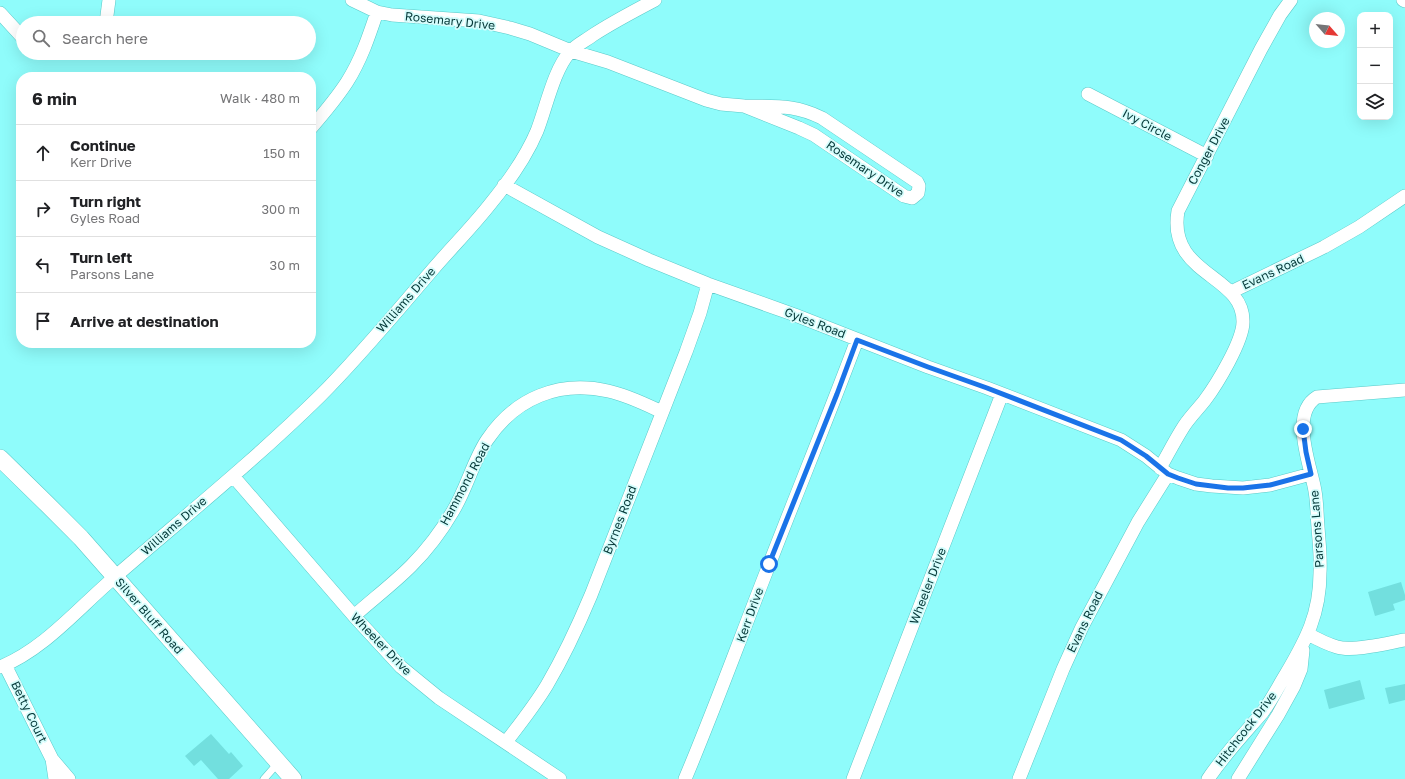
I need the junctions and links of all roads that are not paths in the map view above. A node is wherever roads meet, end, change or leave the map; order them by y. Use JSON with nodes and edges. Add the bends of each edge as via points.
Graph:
{"nodes":[{"id":1,"x":110,"y":0,"type":"edge"},
{"id":2,"x":352,"y":0,"type":"edge"},
{"id":3,"x":655,"y":0,"type":"edge"},
{"id":4,"x":1291,"y":0,"type":"edge"},
{"id":5,"x":377,"y":12,"type":"junction"},
{"id":6,"x":0,"y":13,"type":"edge"},
{"id":7,"x":107,"y":16,"type":"edge"},
{"id":8,"x":16,"y":30,"type":"edge"},
{"id":9,"x":571,"y":51,"type":"junction"},
{"id":10,"x":1088,"y":94,"type":"dead end"},
{"id":11,"x":744,"y":106,"type":"junction"},
{"id":12,"x":316,"y":122,"type":"edge"},
{"id":13,"x":1206,"y":156,"type":"junction"},
{"id":14,"x":504,"y":186,"type":"junction"},
{"id":15,"x":1405,"y":196,"type":"edge"},
{"id":16,"x":708,"y":284,"type":"junction"},
{"id":17,"x":1231,"y":292,"type":"junction"},
{"id":18,"x":857,"y":340,"type":"junction"},
{"id":19,"x":1405,"y":390,"type":"edge"},
{"id":20,"x":1002,"y":394,"type":"junction"},
{"id":21,"x":662,"y":412,"type":"junction"},
{"id":22,"x":0,"y":458,"type":"edge"},
{"id":23,"x":1164,"y":471,"type":"junction"},
{"id":24,"x":1311,"y":474,"type":"junction"},
{"id":25,"x":233,"y":476,"type":"junction"},
{"id":26,"x":115,"y":576,"type":"junction"},
{"id":27,"x":354,"y":616,"type":"junction"},
{"id":28,"x":1306,"y":639,"type":"junction"},
{"id":29,"x":1405,"y":640,"type":"edge"},
{"id":30,"x":3,"y":666,"type":"edge"},
{"id":31,"x":506,"y":742,"type":"junction"},
{"id":32,"x":52,"y":759,"type":"junction"},
{"id":33,"x":278,"y":763,"type":"junction"},
{"id":34,"x":858,"y":778,"type":"edge"},
{"id":35,"x":55,"y":779,"type":"edge"},
{"id":36,"x":69,"y":779,"type":"edge"},
{"id":37,"x":264,"y":779,"type":"edge"},
{"id":38,"x":293,"y":779,"type":"edge"},
{"id":39,"x":560,"y":779,"type":"edge"},
{"id":40,"x":685,"y":779,"type":"edge"},
{"id":41,"x":1019,"y":779,"type":"edge"},
{"id":42,"x":1208,"y":779,"type":"edge"},
{"id":43,"x":1238,"y":779,"type":"edge"}],
"edges":[{"from":1,"to":7,"type":"street"},
{"from":2,"to":5,"type":"street","name":"Rosemary Drive"},
{"from":3,"to":9,"type":"street","name":"Williams Drive","via":[[600,31]]},
{"from":4,"to":13,"type":"street","name":"Conger Drive","via":[[1265,42]]},
{"from":5,"to":9,"type":"street","name":"Rosemary Drive","via":[[495,24],[530,34]]},
{"from":5,"to":12,"type":"street","via":[[364,48],[350,76]]},
{"from":6,"to":8,"type":"street"},
{"from":9,"to":11,"type":"street","name":"Rosemary Drive","via":[[608,62],[706,100]]},
{"from":9,"to":14,"type":"street","name":"Williams Drive","via":[[559,68],[528,149]]},
{"from":10,"to":13,"type":"street","name":"Ivy Circle"},
{"from":11,"to":11,"type":"street","name":"Rosemary Drive","via":[[814,135],[904,196],[912,198],[918,193],[917,182],[822,118],[797,108]]},
{"from":13,"to":17,"type":"street","name":"Conger Drive","via":[[1178,211],[1178,236],[1191,260]]},
{"from":14,"to":16,"type":"street","name":"Gyles Road","via":[[598,237]]},
{"from":14,"to":25,"type":"street","name":"Williams Drive","via":[[349,365]]},
{"from":15,"to":17,"type":"street","name":"Evans Road","via":[[1324,247]]},
{"from":16,"to":18,"type":"street","name":"Gyles Road"},
{"from":16,"to":21,"type":"street","name":"Byrnes Road","via":[[686,352]]},
{"from":17,"to":23,"type":"street","name":"Evans Road","via":[[1242,311],[1243,321],[1239,339],[1205,400],[1185,425]]},
{"from":18,"to":20,"type":"street","name":"Gyles Road"},
{"from":18,"to":40,"type":"street","name":"Kerr Drive"},
{"from":19,"to":24,"type":"street","name":"Parsons Lane","via":[[1318,397],[1309,403],[1303,429]]},
{"from":20,"to":23,"type":"street","name":"Gyles Road","via":[[1121,440]]},
{"from":20,"to":34,"type":"street","name":"Wheeler Drive"},
{"from":21,"to":27,"type":"street","name":"Hammond Road","via":[[624,395],[577,387],[552,391],[514,409],[487,440],[453,510],[426,548],[411,566]]},
{"from":21,"to":31,"type":"street","name":"Byrnes Road","via":[[575,632],[547,685]]},
{"from":22,"to":26,"type":"street","name":"Silver Bluff Road","via":[[53,509]]},
{"from":23,"to":24,"type":"street","name":"Gyles Road","via":[[1196,484],[1228,488],[1270,485]]},
{"from":23,"to":41,"type":"street","name":"Evans Road","via":[[1082,627]]},
{"from":24,"to":28,"type":"street","name":"Parsons Lane","via":[[1316,492],[1320,573],[1317,607]]},
{"from":25,"to":26,"type":"street","name":"Williams Drive"},
{"from":25,"to":27,"type":"street","name":"Wheeler Drive"},
{"from":26,"to":30,"type":"street","name":"Williams Drive","via":[[38,645]]},
{"from":26,"to":33,"type":"street","name":"Silver Bluff Road"},
{"from":27,"to":31,"type":"street","name":"Wheeler Drive","via":[[400,667],[439,698]]},
{"from":28,"to":29,"type":"street","via":[[1345,649]]},
{"from":28,"to":42,"type":"street","name":"Hitchcock Drive","via":[[1274,695]]},
{"from":28,"to":43,"type":"street","name":"Hitchcock Drive","via":[[1301,669],[1294,686]]},
{"from":30,"to":32,"type":"street","name":"Betty Court"},
{"from":31,"to":39,"type":"street","name":"Wheeler Drive"},
{"from":32,"to":35,"type":"street","name":"Betty Court"},
{"from":32,"to":36,"type":"street","name":"Betty Court"},
{"from":33,"to":37,"type":"lane"},
{"from":33,"to":38,"type":"street","name":"Silver Bluff Road"}]}
